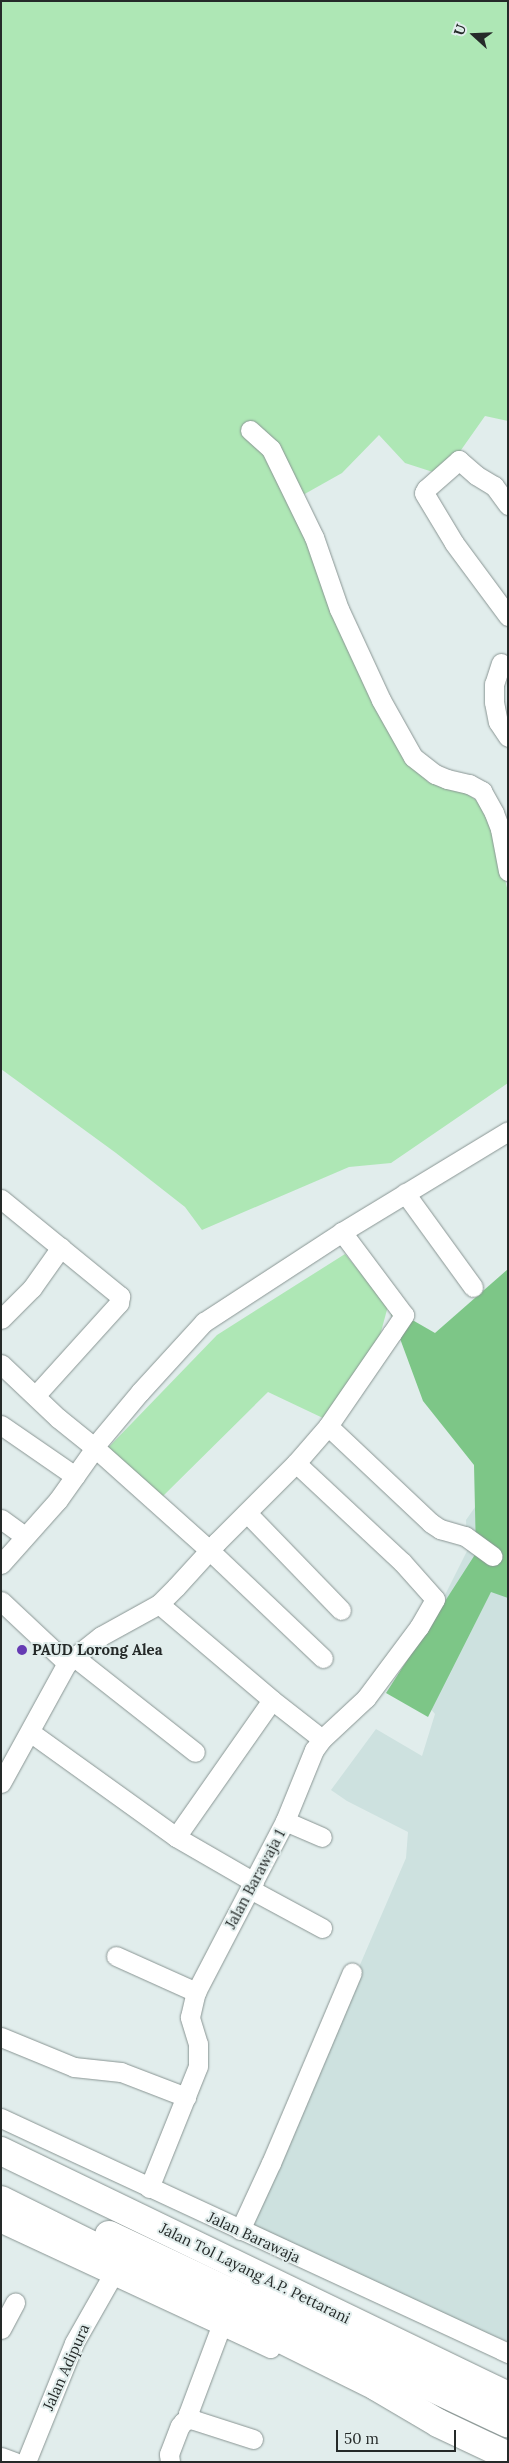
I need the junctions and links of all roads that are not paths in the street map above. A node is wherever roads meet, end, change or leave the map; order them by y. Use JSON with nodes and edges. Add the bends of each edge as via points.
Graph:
{"nodes":[{"id":1,"x":250,"y":430,"type":"dead end"},
{"id":2,"x":508,"y":505,"type":"edge"},
{"id":3,"x":508,"y":616,"type":"edge"},
{"id":4,"x":500,"y":663,"type":"dead end"},
{"id":5,"x":508,"y":737,"type":"edge"},
{"id":6,"x":508,"y":871,"type":"edge"},
{"id":7,"x":508,"y":1131,"type":"edge"},
{"id":8,"x":405,"y":1193,"type":"junction"},
{"id":9,"x":3,"y":1204,"type":"edge"},
{"id":10,"x":342,"y":1232,"type":"junction"},
{"id":11,"x":61,"y":1247,"type":"junction"},
{"id":12,"x":473,"y":1286,"type":"dead end"},
{"id":13,"x":1,"y":1318,"type":"edge"},
{"id":14,"x":1,"y":1364,"type":"edge"},
{"id":15,"x":34,"y":1396,"type":"junction"},
{"id":16,"x":1,"y":1425,"type":"edge"},
{"id":17,"x":328,"y":1426,"type":"junction"},
{"id":18,"x":94,"y":1448,"type":"junction"},
{"id":19,"x":296,"y":1463,"type":"junction"},
{"id":20,"x":75,"y":1476,"type":"junction"},
{"id":21,"x":247,"y":1514,"type":"junction"},
{"id":22,"x":1,"y":1519,"type":"edge"},
{"id":23,"x":24,"y":1536,"type":"junction"},
{"id":24,"x":209,"y":1550,"type":"junction"},
{"id":25,"x":493,"y":1556,"type":"dead end"},
{"id":26,"x":1,"y":1564,"type":"edge"},
{"id":27,"x":1,"y":1601,"type":"edge"},
{"id":28,"x":159,"y":1604,"type":"junction"},
{"id":29,"x":340,"y":1610,"type":"dead end"},
{"id":30,"x":323,"y":1658,"type":"dead end"},
{"id":31,"x":70,"y":1660,"type":"junction"},
{"id":32,"x":272,"y":1700,"type":"junction"},
{"id":33,"x":30,"y":1732,"type":"junction"},
{"id":34,"x":322,"y":1739,"type":"junction"},
{"id":35,"x":195,"y":1752,"type":"dead end"},
{"id":36,"x":1,"y":1783,"type":"edge"},
{"id":37,"x":285,"y":1821,"type":"junction"},
{"id":38,"x":176,"y":1837,"type":"junction"},
{"id":39,"x":322,"y":1838,"type":"dead end"},
{"id":40,"x":252,"y":1886,"type":"junction"},
{"id":41,"x":322,"y":1928,"type":"dead end"},
{"id":42,"x":116,"y":1956,"type":"dead end"},
{"id":43,"x":352,"y":1972,"type":"dead end"},
{"id":44,"x":196,"y":1992,"type":"junction"},
{"id":45,"x":1,"y":2037,"type":"edge"},
{"id":46,"x":186,"y":2097,"type":"junction"},
{"id":47,"x":1,"y":2118,"type":"edge"},
{"id":48,"x":9,"y":2155,"type":"edge"},
{"id":49,"x":1,"y":2183,"type":"edge"},
{"id":50,"x":149,"y":2188,"type":"junction"},
{"id":51,"x":1,"y":2200,"type":"edge"},
{"id":52,"x":1,"y":2223,"type":"edge"},
{"id":53,"x":240,"y":2230,"type":"junction"},
{"id":54,"x":112,"y":2276,"type":"junction"},
{"id":55,"x":15,"y":2303,"type":"dead end"},
{"id":56,"x":221,"y":2326,"type":"junction"},
{"id":57,"x":1,"y":2329,"type":"edge"},
{"id":58,"x":508,"y":2353,"type":"edge"},
{"id":59,"x":508,"y":2376,"type":"edge"},
{"id":60,"x":508,"y":2396,"type":"edge"},
{"id":61,"x":191,"y":2418,"type":"junction"},
{"id":62,"x":438,"y":2423,"type":"junction"},
{"id":63,"x":508,"y":2424,"type":"edge"},
{"id":64,"x":253,"y":2439,"type":"dead end"},
{"id":65,"x":508,"y":2456,"type":"edge"},
{"id":66,"x":1,"y":2457,"type":"edge"},
{"id":67,"x":24,"y":2462,"type":"edge"},
{"id":68,"x":170,"y":2462,"type":"edge"}],
"edges":[{"from":1,"to":6,"type":"street","via":[[271,449],[314,537],[339,609],[381,700],[413,757],[435,774],[482,791],[500,828]]},
{"from":2,"to":3,"type":"street","via":[[494,486],[457,460],[424,493],[454,543]]},
{"from":4,"to":5,"type":"street","via":[[494,684],[494,702],[498,722]]},
{"from":7,"to":8,"type":"street"},
{"from":8,"to":10,"type":"street"},
{"from":8,"to":12,"type":"street"},
{"from":9,"to":11,"type":"street"},
{"from":10,"to":17,"type":"street","via":[[404,1315]]},
{"from":10,"to":18,"type":"street","via":[[204,1322]]},
{"from":11,"to":13,"type":"street","via":[[32,1288]]},
{"from":11,"to":15,"type":"street","via":[[120,1299]]},
{"from":14,"to":15,"type":"street"},
{"from":15,"to":18,"type":"street"},
{"from":16,"to":20,"type":"street"},
{"from":17,"to":19,"type":"street"},
{"from":17,"to":25,"type":"street","via":[[431,1523],[465,1536]]},
{"from":18,"to":20,"type":"street"},
{"from":18,"to":24,"type":"street"},
{"from":19,"to":21,"type":"street"},
{"from":19,"to":34,"type":"street","name":"Jalan Barawaja 1","via":[[408,1568],[432,1594],[434,1601],[419,1627],[366,1698]]},
{"from":20,"to":23,"type":"street","via":[[48,1513]]},
{"from":21,"to":24,"type":"street"},
{"from":21,"to":29,"type":"street"},
{"from":22,"to":23,"type":"street"},
{"from":23,"to":26,"type":"street"},
{"from":24,"to":28,"type":"street"},
{"from":24,"to":30,"type":"street"},
{"from":27,"to":31,"type":"street"},
{"from":28,"to":31,"type":"street","via":[[101,1636]]},
{"from":28,"to":32,"type":"street"},
{"from":31,"to":33,"type":"street"},
{"from":31,"to":35,"type":"street"},
{"from":32,"to":34,"type":"street"},
{"from":32,"to":38,"type":"street"},
{"from":33,"to":36,"type":"street"},
{"from":33,"to":38,"type":"street"},
{"from":34,"to":37,"type":"street","name":"Jalan Barawaja 1","via":[[305,1769]]},
{"from":37,"to":39,"type":"street"},
{"from":37,"to":40,"type":"street","name":"Jalan Barawaja 1"},
{"from":38,"to":40,"type":"street"},
{"from":40,"to":41,"type":"street"},
{"from":40,"to":44,"type":"street","name":"Jalan Barawaja 1"},
{"from":42,"to":44,"type":"street"},
{"from":43,"to":53,"type":"street"},
{"from":44,"to":46,"type":"street","name":"Jalan Barawaja 1","via":[[190,2017],[199,2058]]},
{"from":45,"to":46,"type":"street","via":[[74,2068],[120,2072]]},
{"from":46,"to":50,"type":"street","name":"Jalan Barawaja 1"},
{"from":47,"to":50,"type":"street","name":"Jalan Barawaja"},
{"from":48,"to":59,"type":"highway","via":[[348,2299]]},
{"from":48,"to":60,"type":"highway","name":"Jalan Tol Layang A.P. Pettarani"},
{"from":49,"to":63,"type":"highway","name":"Jalan Tol Layang A.P. Pettarani"},
{"from":50,"to":53,"type":"street","name":"Jalan Barawaja"},
{"from":51,"to":62,"type":"highway","via":[[377,2388]]},
{"from":52,"to":54,"type":"street"},
{"from":53,"to":58,"type":"street","name":"Jalan Barawaja"},
{"from":54,"to":56,"type":"street"},
{"from":54,"to":67,"type":"street","name":"Jalan Adipura","via":[[74,2343]]},
{"from":55,"to":57,"type":"street"},
{"from":56,"to":61,"type":"street","via":[[188,2411]]},
{"from":56,"to":62,"type":"street"},
{"from":61,"to":64,"type":"street"},
{"from":61,"to":68,"type":"street","via":[[180,2426],[169,2454]]},
{"from":62,"to":65,"type":"highway"},
{"from":66,"to":67,"type":"street"}]}
